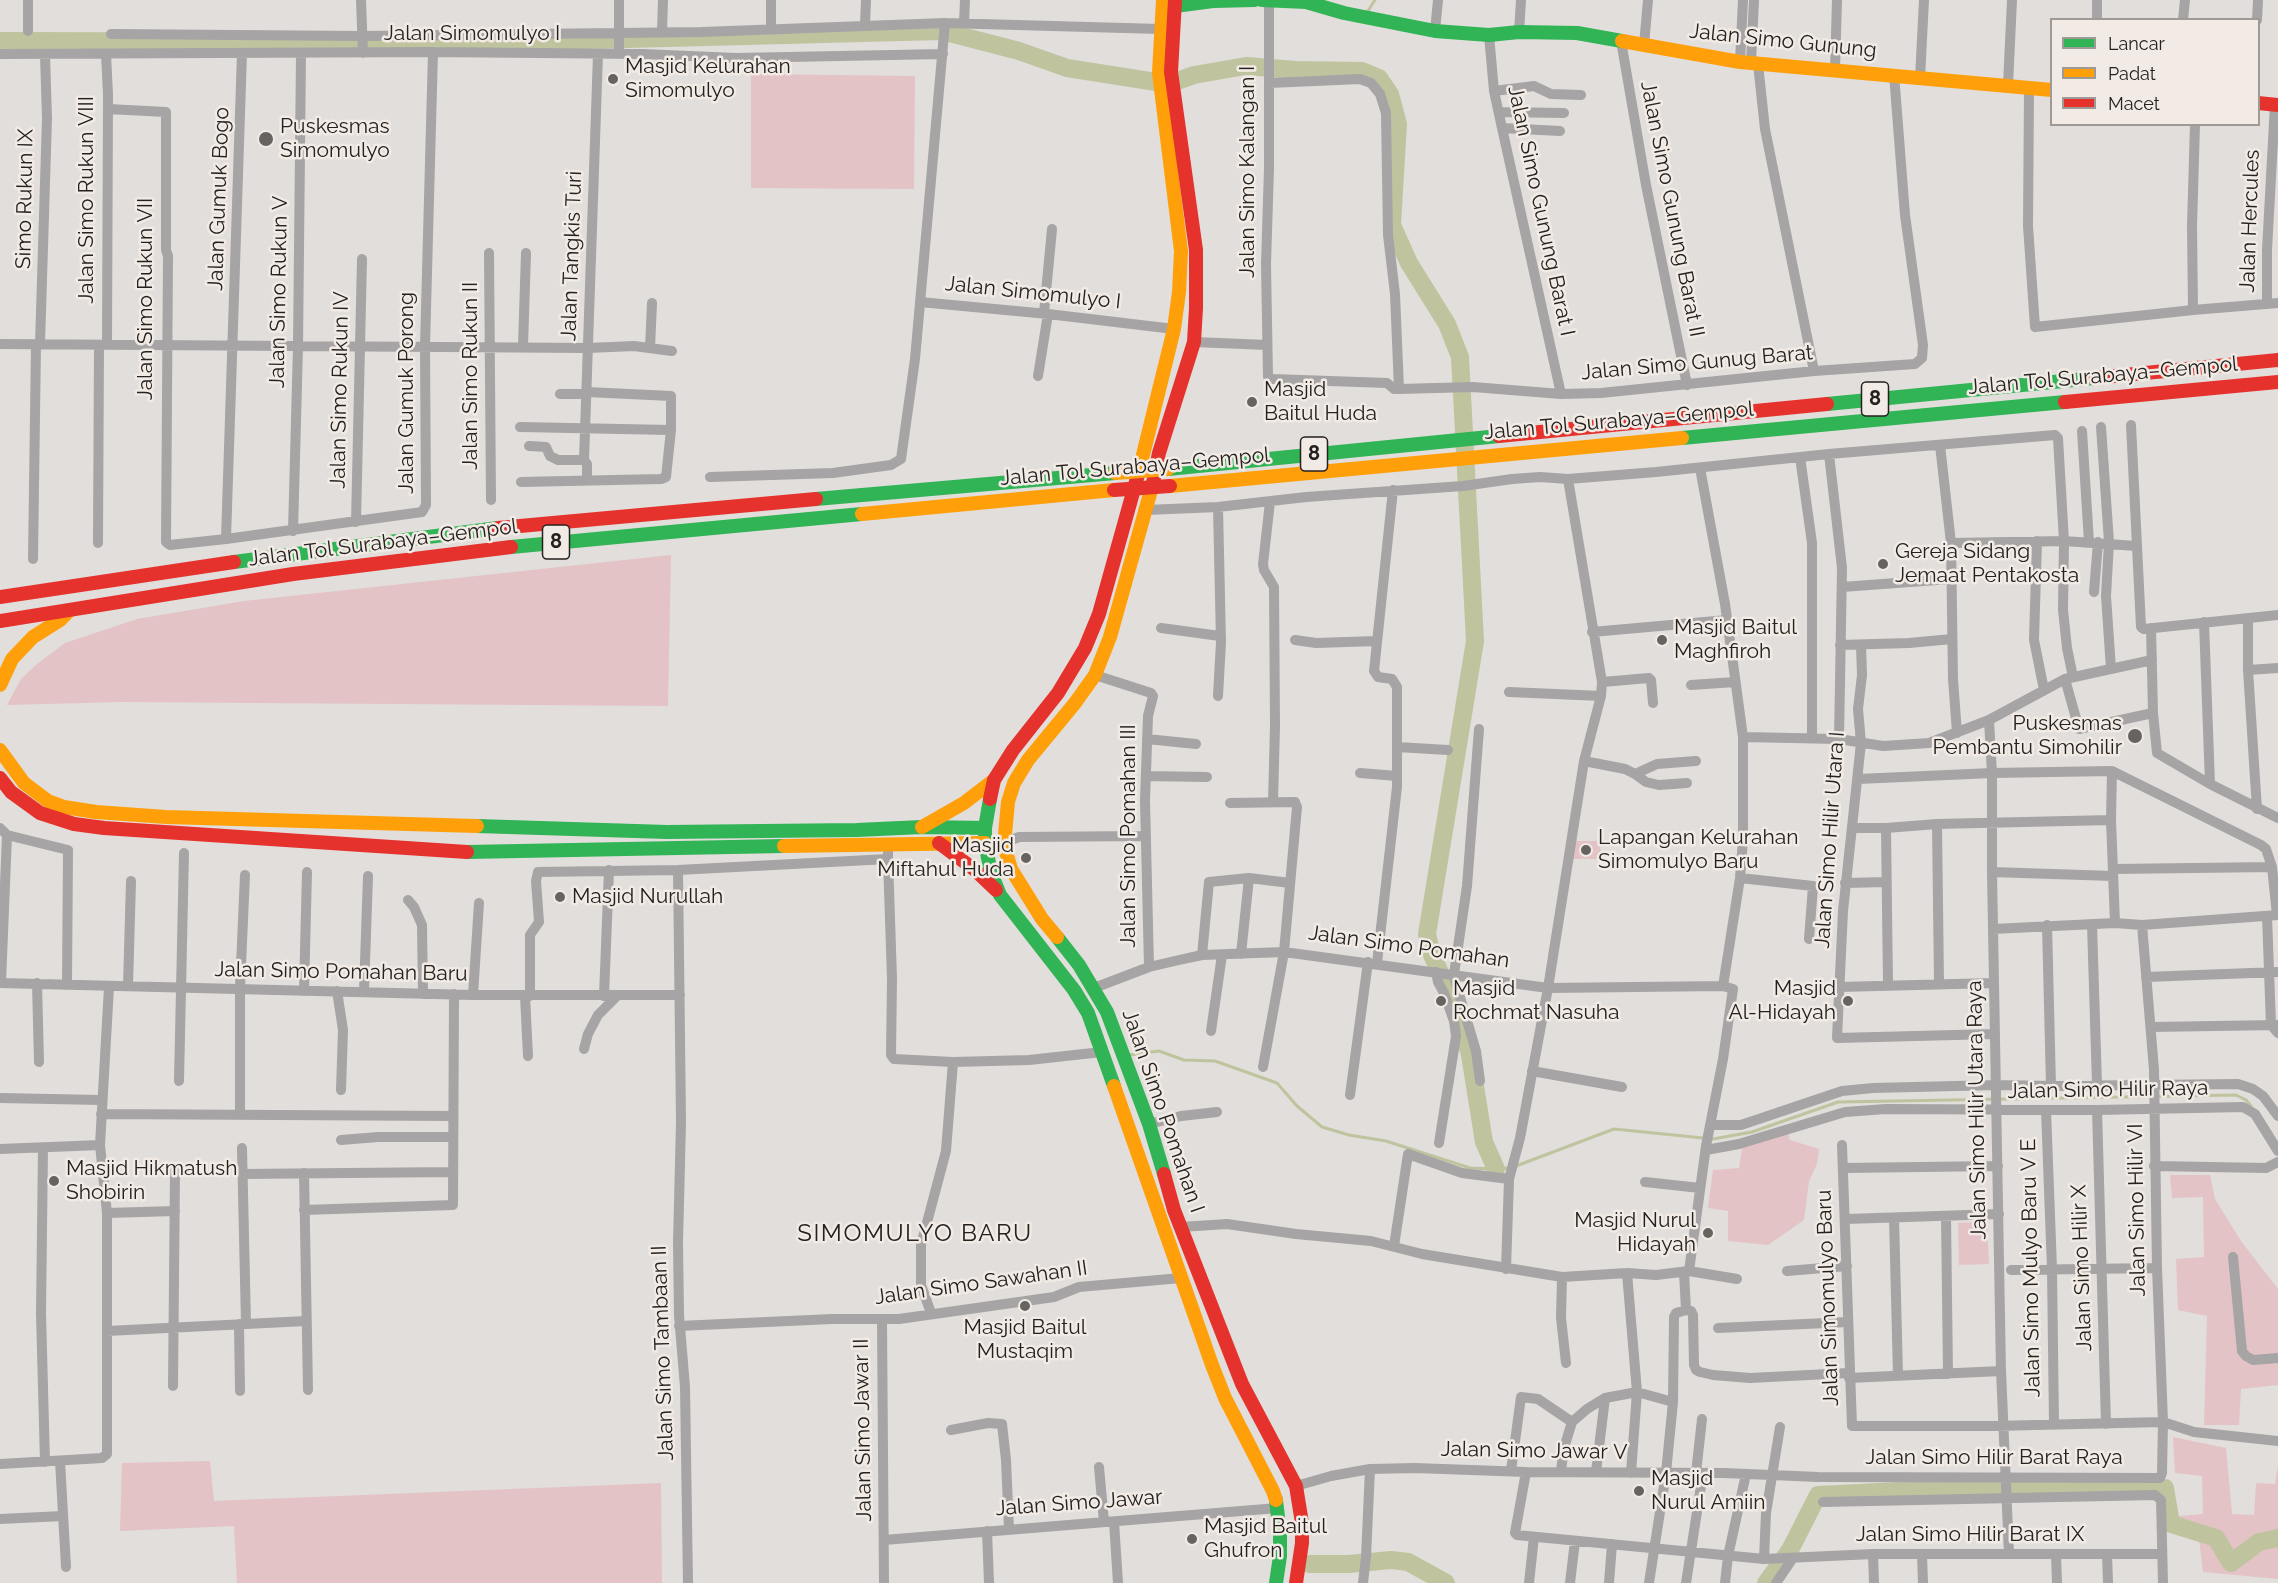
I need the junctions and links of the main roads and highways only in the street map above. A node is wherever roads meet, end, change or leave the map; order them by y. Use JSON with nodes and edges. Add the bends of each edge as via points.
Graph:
{"nodes":[{"id":1,"x":1255,"y":0,"type":"edge"},
{"id":2,"x":1262,"y":0,"type":"edge"},
{"id":3,"x":1269,"y":0,"type":"edge"},
{"id":4,"x":1175,"y":3,"type":"edge"},
{"id":5,"x":1345,"y":7,"type":"edge"},
{"id":6,"x":1165,"y":72,"type":"junction"},
{"id":7,"x":1166,"y":90,"type":"junction"},
{"id":8,"x":2050,"y":90,"type":"edge"},
{"id":9,"x":2260,"y":103,"type":"edge"},
{"id":10,"x":2276,"y":104,"type":"edge"},
{"id":11,"x":1196,"y":250,"type":"junction"},
{"id":12,"x":1181,"y":251,"type":"junction"},
{"id":13,"x":2278,"y":360,"type":"edge"},
{"id":14,"x":2278,"y":382,"type":"edge"},
{"id":15,"x":0,"y":597,"type":"edge"},
{"id":16,"x":71,"y":609,"type":"junction"},
{"id":17,"x":0,"y":621,"type":"edge"},
{"id":18,"x":0,"y":685,"type":"edge"},
{"id":19,"x":0,"y":737,"type":"edge"},
{"id":20,"x":0,"y":750,"type":"edge"},
{"id":21,"x":0,"y":778,"type":"edge"},
{"id":22,"x":994,"y":780,"type":"junction"},
{"id":23,"x":922,"y":827,"type":"junction"},
{"id":24,"x":985,"y":828,"type":"junction"},
{"id":25,"x":667,"y":832,"type":"junction"},
{"id":26,"x":939,"y":843,"type":"junction"},
{"id":27,"x":986,"y":843,"type":"junction"},
{"id":28,"x":668,"y":849,"type":"junction"},
{"id":29,"x":1000,"y":895,"type":"junction"},
{"id":30,"x":1240,"y":1379,"type":"junction"},
{"id":31,"x":1218,"y":1380,"type":"junction"},
{"id":32,"x":1275,"y":1583,"type":"edge"},
{"id":33,"x":1296,"y":1583,"type":"edge"}],
"edges":[{"from":1,"to":4,"type":"main road"},
{"from":2,"to":3,"type":"main road","name":"Jalan Simo Gunung"},
{"from":3,"to":5,"type":"main road","name":"Jalan Simo Gunung"},
{"from":4,"to":6,"type":"main road"},
{"from":4,"to":6,"type":"main road","via":[[1160,29]]},
{"from":5,"to":8,"type":"main road","name":"Jalan Simo Gunung","via":[[1435,31],[1489,35],[1577,33],[1750,63]]},
{"from":6,"to":7,"type":"main road"},
{"from":7,"to":11,"type":"main road"},
{"from":7,"to":12,"type":"main road"},
{"from":9,"to":10,"type":"main road"},
{"from":11,"to":12,"type":"main road"},
{"from":11,"to":30,"type":"main road","name":"Jalan Simo Pomahan I","via":[[1194,342],[1159,453],[1110,637],[1095,675],[1014,783],[1004,845],[1011,869],[1042,918],[1099,986],[1149,1124],[1174,1210]]},
{"from":12,"to":22,"type":"main road","via":[[1174,329],[1099,614],[1085,648],[1058,693]]},
{"from":13,"to":15,"type":"main road","name":"Jalan Tol Surabaya–Gempol","number":"8","bridge":true,"via":[[1168,469],[516,526],[200,566]]},
{"from":14,"to":16,"type":"main road","name":"Jalan Tol Surabaya–Gempol","number":"8","bridge":true,"via":[[497,548],[293,574]]},
{"from":16,"to":17,"type":"main road","name":"Jalan Tol Surabaya–Gempol","number":"8"},
{"from":16,"to":18,"type":"main road","via":[[12,659]]},
{"from":19,"to":20,"type":"main road"},
{"from":20,"to":25,"type":"main road","via":[[36,793],[64,807],[81,810],[177,817]]},
{"from":21,"to":28,"type":"main road","via":[[11,792],[40,813],[104,828],[452,852]]},
{"from":22,"to":23,"type":"main road"},
{"from":22,"to":24,"type":"main road"},
{"from":23,"to":24,"type":"main road"},
{"from":23,"to":25,"type":"main road"},
{"from":24,"to":27,"type":"main road"},
{"from":25,"to":28,"type":"main road"},
{"from":26,"to":27,"type":"main road"},
{"from":26,"to":28,"type":"main road"},
{"from":26,"to":29,"type":"main road"},
{"from":27,"to":29,"type":"main road"},
{"from":29,"to":31,"type":"main road","via":[[1088,1013]]},
{"from":30,"to":31,"type":"main road"},
{"from":30,"to":33,"type":"main road","name":"Jalan Simo Pomahan I","via":[[1296,1486],[1302,1523]]},
{"from":31,"to":32,"type":"main road","via":[[1278,1508],[1280,1556]]}]}
